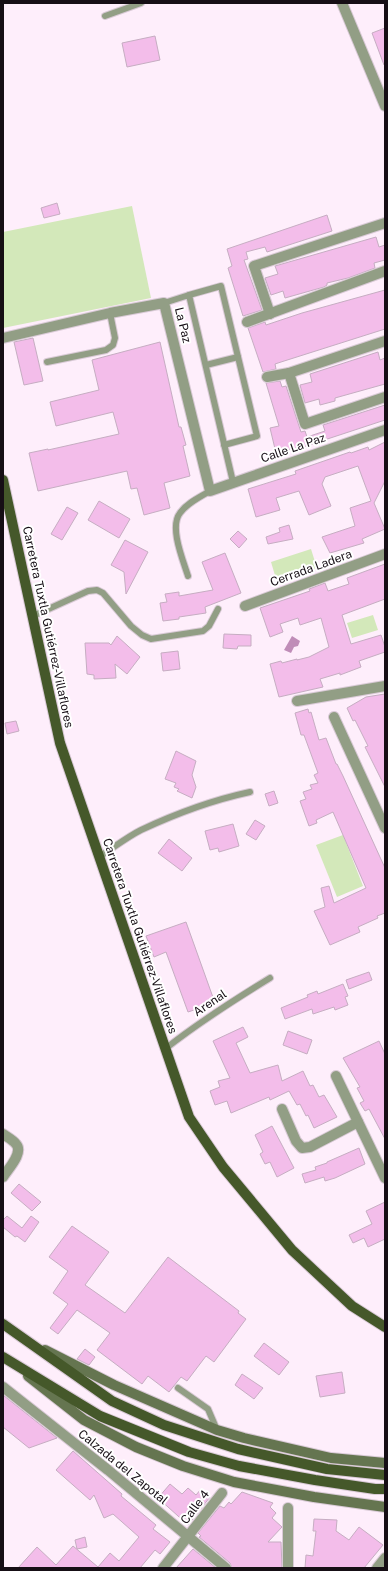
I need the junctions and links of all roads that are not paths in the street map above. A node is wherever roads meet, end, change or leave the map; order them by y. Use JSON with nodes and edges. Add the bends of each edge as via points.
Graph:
{"nodes":[{"id":1,"x":141,"y":3,"type":"edge"},
{"id":2,"x":342,"y":3,"type":"edge"},
{"id":3,"x":105,"y":16,"type":"dead end"},
{"id":4,"x":385,"y":106,"type":"edge"},
{"id":5,"x":385,"y":223,"type":"edge"},
{"id":6,"x":385,"y":272,"type":"edge"},
{"id":7,"x":189,"y":295,"type":"junction"},
{"id":8,"x":164,"y":303,"type":"junction"},
{"id":9,"x":110,"y":313,"type":"junction"},
{"id":10,"x":270,"y":314,"type":"junction"},
{"id":11,"x":247,"y":322,"type":"dead end"},
{"id":12,"x":3,"y":338,"type":"edge"},
{"id":13,"x":385,"y":341,"type":"edge"},
{"id":14,"x":238,"y":357,"type":"junction"},
{"id":15,"x":47,"y":362,"type":"dead end"},
{"id":16,"x":206,"y":365,"type":"junction"},
{"id":17,"x":289,"y":373,"type":"junction"},
{"id":18,"x":267,"y":377,"type":"dead end"},
{"id":19,"x":385,"y":397,"type":"edge"},
{"id":20,"x":385,"y":430,"type":"edge"},
{"id":21,"x":224,"y":445,"type":"junction"},
{"id":22,"x":3,"y":480,"type":"edge"},
{"id":23,"x":233,"y":482,"type":"junction"},
{"id":24,"x":210,"y":491,"type":"junction"},
{"id":25,"x":385,"y":554,"type":"edge"},
{"id":26,"x":188,"y":576,"type":"dead end"},
{"id":27,"x":245,"y":606,"type":"dead end"},
{"id":28,"x":218,"y":609,"type":"dead end"},
{"id":29,"x":33,"y":616,"type":"junction"},
{"id":30,"x":385,"y":686,"type":"edge"},
{"id":31,"x":297,"y":702,"type":"dead end"},
{"id":32,"x":334,"y":717,"type":"dead end"},
{"id":33,"x":250,"y":792,"type":"dead end"},
{"id":34,"x":385,"y":828,"type":"edge"},
{"id":35,"x":99,"y":857,"type":"junction"},
{"id":36,"x":270,"y":978,"type":"dead end"},
{"id":37,"x":165,"y":1049,"type":"junction"},
{"id":38,"x":336,"y":1076,"type":"dead end"},
{"id":39,"x":282,"y":1110,"type":"dead end"},
{"id":40,"x":358,"y":1122,"type":"junction"},
{"id":41,"x":3,"y":1134,"type":"edge"},
{"id":42,"x":3,"y":1177,"type":"edge"},
{"id":43,"x":385,"y":1178,"type":"edge"},
{"id":44,"x":3,"y":1324,"type":"edge"},
{"id":45,"x":385,"y":1327,"type":"edge"},
{"id":46,"x":17,"y":1335,"type":"junction"},
{"id":47,"x":5,"y":1359,"type":"edge"},
{"id":48,"x":3,"y":1387,"type":"edge"},
{"id":49,"x":178,"y":1388,"type":"dead end"},
{"id":50,"x":217,"y":1430,"type":"junction"},
{"id":51,"x":385,"y":1463,"type":"edge"},
{"id":52,"x":385,"y":1475,"type":"edge"},
{"id":53,"x":385,"y":1489,"type":"edge"},
{"id":54,"x":222,"y":1493,"type":"dead end"},
{"id":55,"x":288,"y":1508,"type":"dead end"},
{"id":56,"x":385,"y":1508,"type":"edge"},
{"id":57,"x":189,"y":1538,"type":"junction"},
{"id":58,"x":385,"y":1558,"type":"edge"},
{"id":59,"x":163,"y":1568,"type":"edge"},
{"id":60,"x":226,"y":1568,"type":"edge"},
{"id":61,"x":288,"y":1568,"type":"edge"},
{"id":62,"x":376,"y":1568,"type":"edge"}],
"edges":[{"from":1,"to":3,"type":"lane"},
{"from":2,"to":4,"type":"street"},
{"from":5,"to":10,"type":"street","via":[[254,266]]},
{"from":6,"to":10,"type":"street"},
{"from":7,"to":8,"type":"lane"},
{"from":7,"to":14,"type":"lane","via":[[221,286]]},
{"from":7,"to":16,"type":"lane"},
{"from":8,"to":9,"type":"street","name":"La Paz"},
{"from":8,"to":24,"type":"street","name":"La Paz"},
{"from":9,"to":12,"type":"street","name":"La Paz"},
{"from":9,"to":15,"type":"lane","via":[[115,338],[113,345],[106,350]]},
{"from":10,"to":11,"type":"street"},
{"from":13,"to":17,"type":"street"},
{"from":14,"to":16,"type":"lane"},
{"from":14,"to":21,"type":"lane","via":[[257,436]]},
{"from":16,"to":21,"type":"lane"},
{"from":17,"to":18,"type":"street"},
{"from":17,"to":19,"type":"street","via":[[305,424]]},
{"from":20,"to":23,"type":"street","name":"Calle La Paz"},
{"from":21,"to":23,"type":"lane"},
{"from":22,"to":29,"type":"main road","name":"Carretera Tuxtla Gutiérrez-Villaflores"},
{"from":23,"to":24,"type":"street","name":"Calle La Paz"},
{"from":24,"to":26,"type":"lane","via":[[179,513],[175,526],[178,546]]},
{"from":25,"to":27,"type":"street","name":"Cerrada Ladera"},
{"from":28,"to":29,"type":"lane","via":[[209,626],[203,631],[151,639],[131,626],[103,593],[97,590],[88,591]]},
{"from":29,"to":35,"type":"main road","name":"Carretera Tuxtla Gutiérrez-Villaflores","via":[[60,743]]},
{"from":30,"to":31,"type":"street"},
{"from":32,"to":34,"type":"street"},
{"from":33,"to":35,"type":"lane","via":[[199,807],[141,830]]},
{"from":35,"to":37,"type":"main road","name":"Carretera Tuxtla Gutiérrez-Villaflores"},
{"from":36,"to":37,"type":"lane","name":"Arenal","via":[[241,995]]},
{"from":37,"to":45,"type":"main road","name":"Carretera Tuxtla Gutiérrez-Villaflores","via":[[189,1117],[223,1167],[292,1250],[352,1306]]},
{"from":38,"to":40,"type":"street"},
{"from":39,"to":40,"type":"street","via":[[296,1141],[302,1148],[310,1148]]},
{"from":40,"to":43,"type":"street"},
{"from":41,"to":42,"type":"street","via":[[18,1147],[18,1154]]},
{"from":44,"to":46,"type":"main road"},
{"from":46,"to":50,"type":"street","via":[[114,1385]]},
{"from":46,"to":52,"type":"main road","via":[[112,1401],[164,1425],[253,1452],[327,1469]]},
{"from":47,"to":53,"type":"main road","via":[[100,1416],[189,1452],[239,1466],[315,1480]]},
{"from":47,"to":56,"type":"street","via":[[84,1420],[136,1447],[183,1466],[234,1482]]},
{"from":48,"to":57,"type":"street","name":"Calzada del Zapotal"},
{"from":49,"to":50,"type":"lane","via":[[208,1409]]},
{"from":50,"to":51,"type":"street","via":[[331,1458]]},
{"from":54,"to":57,"type":"street","name":"Calle 4"},
{"from":55,"to":61,"type":"street"},
{"from":57,"to":59,"type":"street","name":"Calle 4"},
{"from":57,"to":60,"type":"street","name":"Calzada del Zapotal"},
{"from":58,"to":62,"type":"street"}]}
